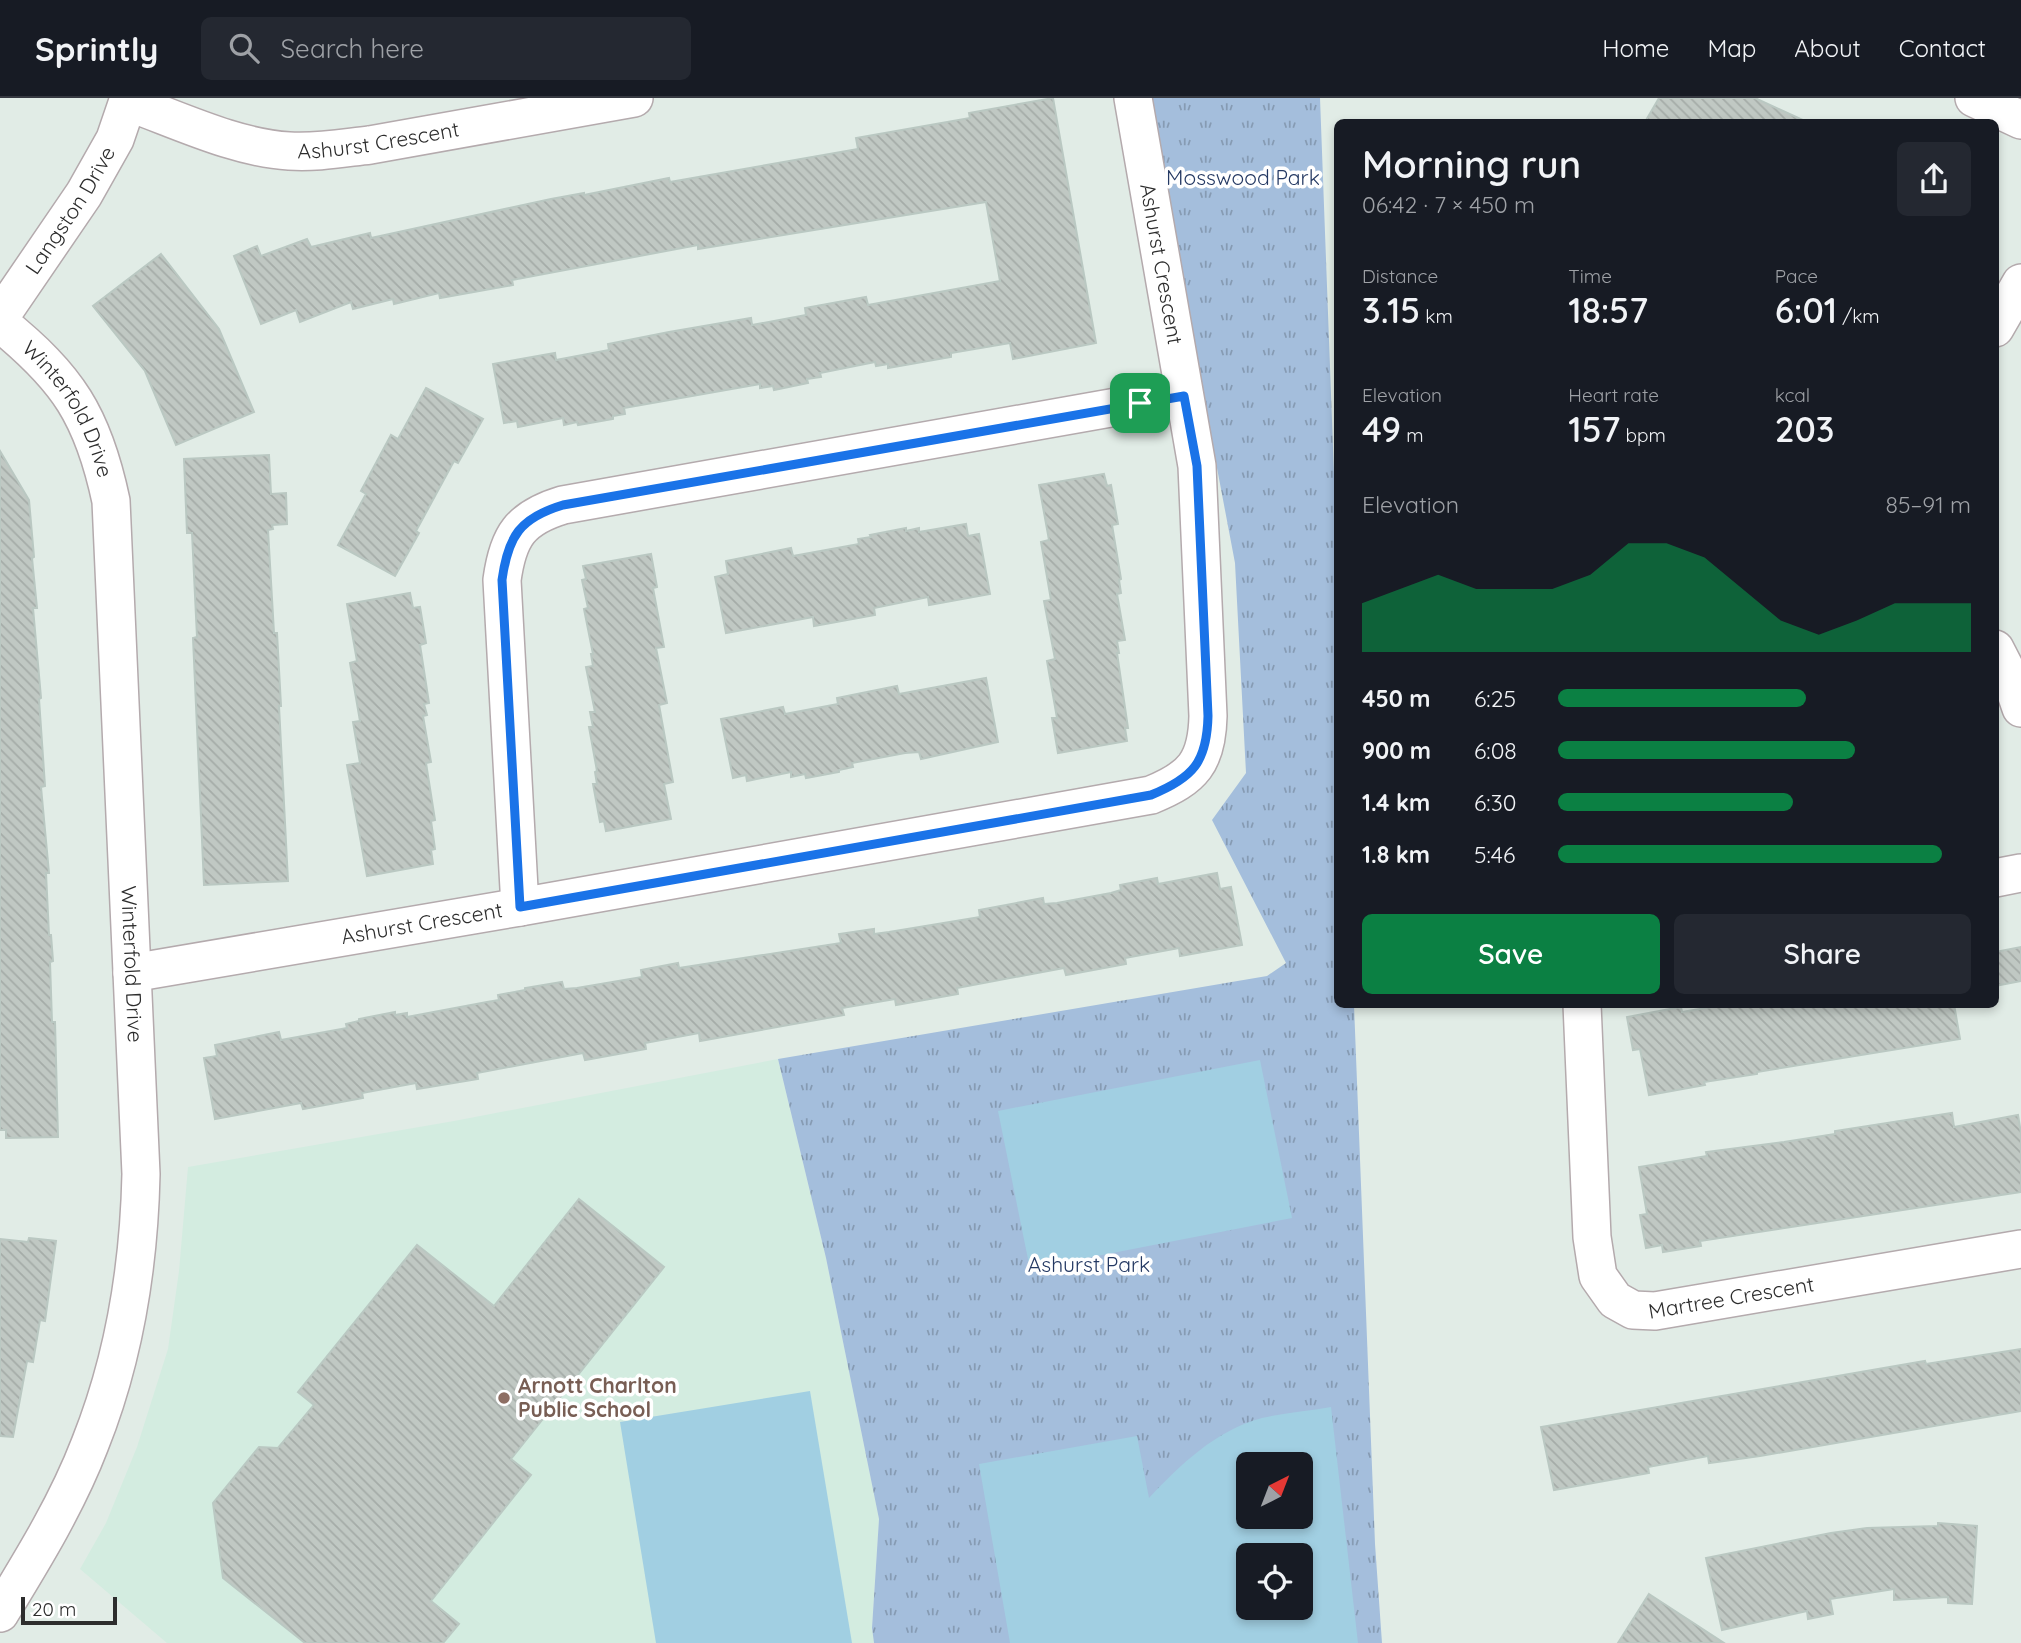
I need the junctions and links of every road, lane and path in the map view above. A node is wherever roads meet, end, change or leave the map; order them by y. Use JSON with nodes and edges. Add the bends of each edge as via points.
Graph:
{"nodes":[{"id":1,"x":634,"y":98,"type":"edge"},
{"id":2,"x":1133,"y":98,"type":"edge"},
{"id":3,"x":1974,"y":98,"type":"edge"},
{"id":4,"x":129,"y":100,"type":"edge"},
{"id":5,"x":2021,"y":120,"type":"edge"},
{"id":6,"x":2021,"y":283,"type":"edge"},
{"id":7,"x":0,"y":317,"type":"edge"},
{"id":8,"x":1999,"y":321,"type":"edge"},
{"id":9,"x":0,"y":323,"type":"edge"},
{"id":10,"x":1184,"y":396,"type":"junction"},
{"id":11,"x":1999,"y":657,"type":"edge"},
{"id":12,"x":2021,"y":708,"type":"edge"},
{"id":13,"x":2021,"y":873,"type":"edge"},
{"id":14,"x":1999,"y":877,"type":"edge"},
{"id":15,"x":520,"y":907,"type":"junction"},
{"id":16,"x":132,"y":974,"type":"junction"},
{"id":17,"x":1582,"y":1008,"type":"edge"},
{"id":18,"x":2021,"y":1249,"type":"edge"},
{"id":19,"x":0,"y":1613,"type":"edge"}],
"edges":[{"from":1,"to":4,"type":"street","name":"Ashurst Crescent","via":[[370,145],[289,151],[250,145]]},
{"from":2,"to":10,"type":"street","name":"Ashurst Crescent"},
{"from":3,"to":5,"type":"street"},
{"from":4,"to":7,"type":"street","name":"Langston Drive","via":[[115,139],[85,194]]},
{"from":6,"to":8,"type":"street"},
{"from":9,"to":16,"type":"street","name":"Winterfold Drive","via":[[56,374],[85,417],[101,456],[111,501]]},
{"from":10,"to":15,"type":"street","via":[[540,512],[519,529],[506,553],[502,580]]},
{"from":10,"to":15,"type":"street","name":"Ashurst Crescent","via":[[1197,466],[1208,716],[1208,740],[1191,773],[1151,795]]},
{"from":11,"to":12,"type":"street"},
{"from":13,"to":14,"type":"street"},
{"from":15,"to":16,"type":"street","name":"Ashurst Crescent"},
{"from":16,"to":19,"type":"street","name":"Winterfold Drive","via":[[141,1194],[119,1353],[79,1472]]},
{"from":17,"to":18,"type":"street","name":"Martree Crescent","via":[[1592,1237],[1598,1276],[1615,1300],[1633,1310],[1655,1311]]}]}
